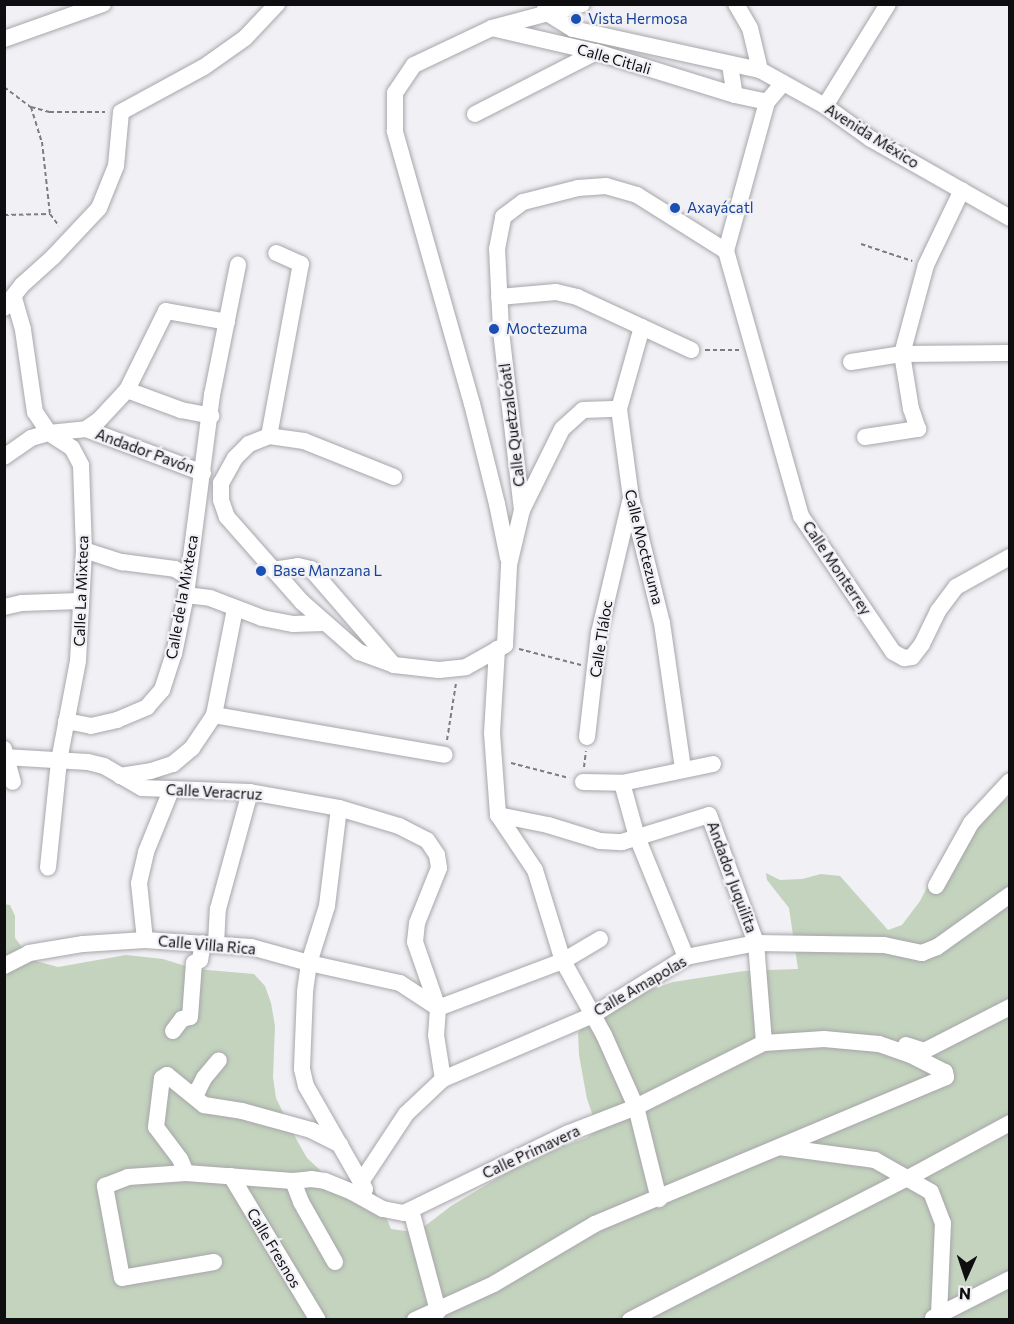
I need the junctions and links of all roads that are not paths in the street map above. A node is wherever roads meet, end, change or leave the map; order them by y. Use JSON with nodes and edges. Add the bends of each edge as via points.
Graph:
{"nodes":[{"id":1,"x":103,"y":4,"type":"edge"},
{"id":2,"x":277,"y":4,"type":"edge"},
{"id":3,"x":582,"y":4,"type":"edge"},
{"id":4,"x":736,"y":4,"type":"edge"},
{"id":5,"x":888,"y":4,"type":"edge"},
{"id":6,"x":543,"y":9,"type":"edge"},
{"id":7,"x":492,"y":28,"type":"junction"},
{"id":8,"x":4,"y":39,"type":"edge"},
{"id":9,"x":596,"y":52,"type":"junction"},
{"id":10,"x":730,"y":65,"type":"junction"},
{"id":11,"x":759,"y":70,"type":"junction"},
{"id":12,"x":783,"y":83,"type":"junction"},
{"id":13,"x":735,"y":95,"type":"junction"},
{"id":14,"x":767,"y":102,"type":"junction"},
{"id":15,"x":825,"y":106,"type":"junction"},
{"id":16,"x":475,"y":114,"type":"dead end"},
{"id":17,"x":962,"y":190,"type":"junction"},
{"id":18,"x":1010,"y":218,"type":"edge"},
{"id":19,"x":726,"y":251,"type":"junction"},
{"id":20,"x":276,"y":253,"type":"dead end"},
{"id":21,"x":238,"y":266,"type":"dead end"},
{"id":22,"x":499,"y":297,"type":"junction"},
{"id":23,"x":9,"y":303,"type":"edge"},
{"id":24,"x":227,"y":322,"type":"junction"},
{"id":25,"x":642,"y":327,"type":"junction"},
{"id":26,"x":691,"y":350,"type":"road end"},
{"id":27,"x":1010,"y":353,"type":"edge"},
{"id":28,"x":902,"y":354,"type":"junction"},
{"id":29,"x":852,"y":362,"type":"dead end"},
{"id":30,"x":127,"y":390,"type":"junction"},
{"id":31,"x":619,"y":409,"type":"junction"},
{"id":32,"x":211,"y":416,"type":"junction"},
{"id":33,"x":86,"y":429,"type":"junction"},
{"id":34,"x":49,"y":433,"type":"junction"},
{"id":35,"x":269,"y":436,"type":"junction"},
{"id":36,"x":865,"y":437,"type":"dead end"},
{"id":37,"x":4,"y":457,"type":"edge"},
{"id":38,"x":203,"y":473,"type":"junction"},
{"id":39,"x":394,"y":477,"type":"dead end"},
{"id":40,"x":631,"y":498,"type":"junction"},
{"id":41,"x":199,"y":503,"type":"junction"},
{"id":42,"x":522,"y":510,"type":"junction"},
{"id":43,"x":227,"y":517,"type":"junction"},
{"id":44,"x":84,"y":550,"type":"junction"},
{"id":45,"x":1010,"y":557,"type":"edge"},
{"id":46,"x":509,"y":565,"type":"junction"},
{"id":47,"x":273,"y":570,"type":"junction"},
{"id":48,"x":188,"y":577,"type":"junction"},
{"id":49,"x":186,"y":594,"type":"junction"},
{"id":50,"x":80,"y":601,"type":"junction"},
{"id":51,"x":4,"y":607,"type":"edge"},
{"id":52,"x":235,"y":609,"type":"junction"},
{"id":53,"x":324,"y":623,"type":"junction"},
{"id":54,"x":501,"y":647,"type":"junction"},
{"id":55,"x":393,"y":665,"type":"junction"},
{"id":56,"x":214,"y":715,"type":"junction"},
{"id":57,"x":66,"y":721,"type":"junction"},
{"id":58,"x":587,"y":736,"type":"road end"},
{"id":59,"x":5,"y":754,"type":"edge"},
{"id":60,"x":445,"y":755,"type":"road end"},
{"id":61,"x":58,"y":761,"type":"junction"},
{"id":62,"x":713,"y":764,"type":"dead end"},
{"id":63,"x":683,"y":769,"type":"junction"},
{"id":64,"x":120,"y":776,"type":"junction"},
{"id":65,"x":1010,"y":781,"type":"edge"},
{"id":66,"x":13,"y":782,"type":"dead end"},
{"id":67,"x":583,"y":782,"type":"road end"},
{"id":68,"x":622,"y":783,"type":"junction"},
{"id":69,"x":171,"y":790,"type":"junction"},
{"id":70,"x":250,"y":792,"type":"junction"},
{"id":71,"x":339,"y":808,"type":"junction"},
{"id":72,"x":498,"y":815,"type":"junction"},
{"id":73,"x":637,"y":837,"type":"junction"},
{"id":74,"x":48,"y":867,"type":"dead end"},
{"id":75,"x":936,"y":886,"type":"dead end"},
{"id":76,"x":1010,"y":896,"type":"edge"},
{"id":77,"x":600,"y":939,"type":"dead end"},
{"id":78,"x":145,"y":940,"type":"junction"},
{"id":79,"x":210,"y":943,"type":"junction"},
{"id":80,"x":756,"y":943,"type":"junction"},
{"id":81,"x":686,"y":957,"type":"junction"},
{"id":82,"x":563,"y":962,"type":"junction"},
{"id":83,"x":309,"y":963,"type":"junction"},
{"id":84,"x":4,"y":966,"type":"edge"},
{"id":85,"x":438,"y":1008,"type":"junction"},
{"id":86,"x":1010,"y":1008,"type":"edge"},
{"id":87,"x":592,"y":1015,"type":"junction"},
{"id":88,"x":173,"y":1031,"type":"dead end"},
{"id":89,"x":764,"y":1043,"type":"junction"},
{"id":90,"x":879,"y":1044,"type":"junction"},
{"id":91,"x":219,"y":1060,"type":"dead end"},
{"id":92,"x":443,"y":1079,"type":"junction"},
{"id":93,"x":191,"y":1093,"type":"junction"},
{"id":94,"x":636,"y":1107,"type":"junction"},
{"id":95,"x":1010,"y":1123,"type":"edge"},
{"id":96,"x":341,"y":1145,"type":"junction"},
{"id":97,"x":778,"y":1147,"type":"junction"},
{"id":98,"x":186,"y":1173,"type":"junction"},
{"id":99,"x":231,"y":1176,"type":"junction"},
{"id":100,"x":910,"y":1178,"type":"junction"},
{"id":101,"x":293,"y":1181,"type":"junction"},
{"id":102,"x":361,"y":1182,"type":"junction"},
{"id":103,"x":659,"y":1199,"type":"junction"},
{"id":104,"x":373,"y":1205,"type":"junction"},
{"id":105,"x":411,"y":1210,"type":"junction"},
{"id":106,"x":214,"y":1262,"type":"dead end"},
{"id":107,"x":335,"y":1262,"type":"dead end"},
{"id":108,"x":1010,"y":1279,"type":"edge"},
{"id":109,"x":438,"y":1311,"type":"junction"},
{"id":110,"x":934,"y":1317,"type":"edge"},
{"id":111,"x":318,"y":1320,"type":"edge"},
{"id":112,"x":415,"y":1320,"type":"edge"},
{"id":113,"x":630,"y":1320,"type":"edge"}],
"edges":[{"from":1,"to":8,"type":"street"},
{"from":2,"to":23,"type":"street","via":[[244,38],[204,67],[121,112],[116,166],[99,208]]},
{"from":3,"to":6,"type":"street"},
{"from":4,"to":11,"type":"street","via":[[750,28]]},
{"from":5,"to":15,"type":"street"},
{"from":6,"to":7,"type":"street"},
{"from":6,"to":10,"type":"street","via":[[573,28]]},
{"from":7,"to":9,"type":"street","name":"Calle Citlali"},
{"from":7,"to":46,"type":"street","name":"Calle Quetzalcóatl","via":[[414,65],[395,93],[395,131],[472,404]]},
{"from":9,"to":13,"type":"street","name":"Calle Citlali"},
{"from":9,"to":16,"type":"street"},
{"from":10,"to":11,"type":"street","name":"Avenida México"},
{"from":10,"to":13,"type":"street"},
{"from":11,"to":12,"type":"street","name":"Avenida México"},
{"from":12,"to":14,"type":"street"},
{"from":12,"to":15,"type":"street","name":"Avenida México"},
{"from":13,"to":14,"type":"street"},
{"from":14,"to":19,"type":"street"},
{"from":15,"to":17,"type":"street","name":"Avenida México","via":[[871,139]]},
{"from":17,"to":18,"type":"street","name":"Avenida México"},
{"from":17,"to":28,"type":"street","via":[[926,265]]},
{"from":19,"to":22,"type":"street","name":"Calle Quetzalcóatl","via":[[637,195],[606,186],[578,188],[524,202],[503,217],[497,249]]},
{"from":19,"to":45,"type":"street","name":"Calle Monterrey","via":[[801,516],[893,652],[904,658],[912,657],[956,587]]},
{"from":20,"to":35,"type":"street","via":[[302,264]]},
{"from":21,"to":24,"type":"street","name":"Calle de la Mixteca"},
{"from":22,"to":25,"type":"street","via":[[556,292],[577,297]]},
{"from":22,"to":42,"type":"street","name":"Calle Quetzalcóatl"},
{"from":23,"to":34,"type":"street","name":"Calle La Mixteca","via":[[23,330],[35,412]]},
{"from":24,"to":30,"type":"street","via":[[166,311]]},
{"from":24,"to":32,"type":"street","name":"Calle de la Mixteca"},
{"from":25,"to":26,"type":"street"},
{"from":25,"to":31,"type":"street","name":"Calle Moctezuma"},
{"from":27,"to":28,"type":"street"},
{"from":28,"to":29,"type":"street"},
{"from":28,"to":36,"type":"street","via":[[918,429]]},
{"from":30,"to":32,"type":"street","via":[[181,410]]},
{"from":30,"to":33,"type":"street"},
{"from":31,"to":40,"type":"street","name":"Calle Moctezuma"},
{"from":31,"to":42,"type":"street","via":[[583,410],[562,429]]},
{"from":32,"to":38,"type":"street","name":"Calle de la Mixteca"},
{"from":33,"to":34,"type":"street"},
{"from":33,"to":38,"type":"street","name":"Andador Pavón"},
{"from":34,"to":37,"type":"street","via":[[31,438]]},
{"from":34,"to":44,"type":"street","name":"Calle La Mixteca","via":[[72,448],[81,465]]},
{"from":35,"to":39,"type":"street","via":[[304,441]]},
{"from":35,"to":43,"type":"street","via":[[249,444],[235,458],[221,483]]},
{"from":38,"to":41,"type":"street","name":"Calle de la Mixteca"},
{"from":40,"to":58,"type":"street","name":"Calle Tláloc","via":[[599,633]]},
{"from":40,"to":63,"type":"street","name":"Calle Moctezuma","via":[[657,596]]},
{"from":41,"to":43,"type":"street"},
{"from":41,"to":48,"type":"street","name":"Calle de la Mixteca"},
{"from":42,"to":46,"type":"street","name":"Calle Quetzalcóatl"},
{"from":43,"to":47,"type":"street"},
{"from":44,"to":48,"type":"street","via":[[122,562],[175,569]]},
{"from":44,"to":50,"type":"street","name":"Calle La Mixteca"},
{"from":46,"to":54,"type":"street"},
{"from":47,"to":53,"type":"street"},
{"from":47,"to":55,"type":"street","via":[[298,566],[311,569]]},
{"from":48,"to":49,"type":"street","name":"Calle de la Mixteca"},
{"from":49,"to":52,"type":"street","via":[[210,598]]},
{"from":49,"to":57,"type":"street","name":"Calle de la Mixteca","via":[[162,690],[147,707],[91,726]]},
{"from":50,"to":51,"type":"street"},
{"from":50,"to":57,"type":"street","name":"Calle La Mixteca","via":[[78,661]]},
{"from":52,"to":53,"type":"street","via":[[293,624]]},
{"from":52,"to":56,"type":"street"},
{"from":53,"to":55,"type":"street","via":[[359,652]]},
{"from":54,"to":55,"type":"street","via":[[458,669]]},
{"from":54,"to":72,"type":"street","via":[[492,733]]},
{"from":56,"to":60,"type":"street"},
{"from":56,"to":64,"type":"street","via":[[192,748],[173,764]]},
{"from":57,"to":61,"type":"street","name":"Calle La Mixteca"},
{"from":59,"to":61,"type":"street","name":"Calle Veracruz"},
{"from":59,"to":66,"type":"street"},
{"from":61,"to":64,"type":"street","name":"Calle Veracruz","via":[[104,766]]},
{"from":61,"to":74,"type":"street","name":"Calle La Mixteca"},
{"from":62,"to":63,"type":"street"},
{"from":63,"to":68,"type":"street"},
{"from":64,"to":69,"type":"street","name":"Calle Veracruz","via":[[142,788]]},
{"from":65,"to":75,"type":"street","via":[[971,823]]},
{"from":67,"to":68,"type":"street"},
{"from":68,"to":73,"type":"street"},
{"from":69,"to":70,"type":"street","name":"Calle Veracruz"},
{"from":69,"to":78,"type":"street","via":[[146,852],[139,883]]},
{"from":70,"to":71,"type":"street","name":"Calle Veracruz"},
{"from":70,"to":79,"type":"street"},
{"from":71,"to":83,"type":"street","via":[[327,906]]},
{"from":71,"to":85,"type":"street","name":"Calle Veracruz","via":[[399,826],[427,840],[437,855],[439,868],[417,923],[416,942]]},
{"from":72,"to":73,"type":"street","via":[[600,841],[622,842]]},
{"from":72,"to":82,"type":"street","via":[[535,870]]},
{"from":73,"to":80,"type":"street","name":"Andador Juquilita","via":[[709,815]]},
{"from":73,"to":81,"type":"street"},
{"from":76,"to":80,"type":"street","name":"Calle Amapolas","via":[[937,947],[922,953],[884,945]]},
{"from":77,"to":82,"type":"street"},
{"from":78,"to":79,"type":"street","name":"Calle Villa Rica"},
{"from":78,"to":84,"type":"street","name":"Calle Villa Rica","via":[[29,953]]},
{"from":79,"to":83,"type":"street","name":"Calle Villa Rica","via":[[250,947]]},
{"from":79,"to":88,"type":"street","via":[[194,963],[190,1017],[182,1019]]},
{"from":80,"to":81,"type":"street","name":"Calle Amapolas"},
{"from":80,"to":89,"type":"street"},
{"from":81,"to":87,"type":"street","name":"Calle Amapolas"},
{"from":82,"to":85,"type":"street"},
{"from":82,"to":87,"type":"street"},
{"from":83,"to":85,"type":"street","name":"Calle Villa Rica","via":[[400,983]]},
{"from":83,"to":96,"type":"street","via":[[302,1069],[306,1086]]},
{"from":85,"to":92,"type":"street","via":[[436,1035]]},
{"from":86,"to":90,"type":"street","via":[[924,1051],[900,1041]]},
{"from":87,"to":92,"type":"street","name":"Calle Amapolas"},
{"from":87,"to":94,"type":"street"},
{"from":89,"to":90,"type":"street","name":"Calle Primavera","via":[[824,1039]]},
{"from":89,"to":94,"type":"street","name":"Calle Primavera"},
{"from":90,"to":97,"type":"street","name":"Calle Primavera","via":[[940,1067],[946,1077]]},
{"from":91,"to":93,"type":"street","via":[[198,1090]]},
{"from":92,"to":102,"type":"street","via":[[406,1114]]},
{"from":93,"to":96,"type":"street","via":[[204,1105],[311,1130]]},
{"from":93,"to":98,"type":"street","via":[[166,1075],[162,1078],[156,1127]]},
{"from":94,"to":103,"type":"street"},
{"from":94,"to":105,"type":"street","name":"Calle Primavera","via":[[526,1152]]},
{"from":95,"to":100,"type":"street"},
{"from":96,"to":102,"type":"street"},
{"from":97,"to":100,"type":"street","via":[[875,1160]]},
{"from":97,"to":103,"type":"street"},
{"from":98,"to":99,"type":"street","name":"Calle Primavera"},
{"from":98,"to":106,"type":"street","name":"Calle Primavera","via":[[128,1177],[105,1186],[122,1278]]},
{"from":99,"to":101,"type":"street","name":"Calle Primavera"},
{"from":99,"to":111,"type":"street","name":"Calle Fresnos"},
{"from":100,"to":110,"type":"street","via":[[931,1192],[943,1223]]},
{"from":100,"to":113,"type":"street"},
{"from":101,"to":104,"type":"street","name":"Calle Primavera","via":[[325,1181]]},
{"from":101,"to":107,"type":"street"},
{"from":102,"to":104,"type":"street"},
{"from":103,"to":109,"type":"street","via":[[595,1224],[494,1284]]},
{"from":104,"to":105,"type":"street","name":"Calle Primavera","via":[[394,1213]]},
{"from":105,"to":109,"type":"street"},
{"from":108,"to":110,"type":"street"},
{"from":109,"to":112,"type":"street"}]}
